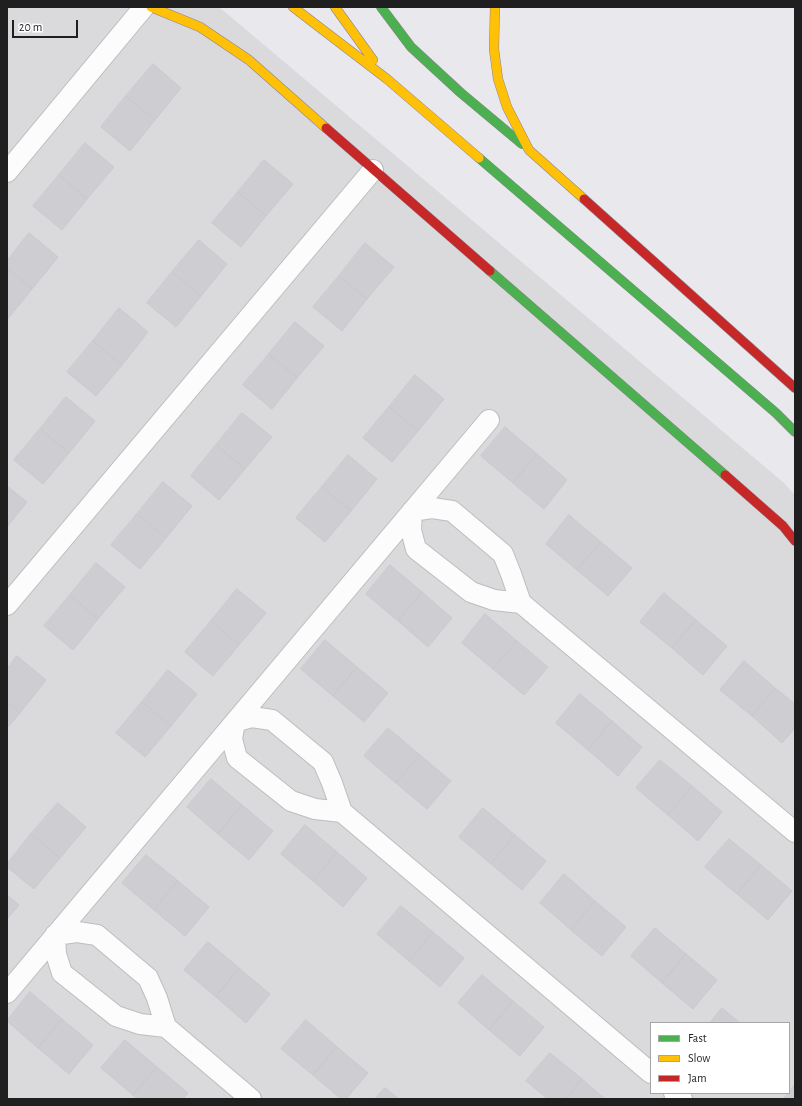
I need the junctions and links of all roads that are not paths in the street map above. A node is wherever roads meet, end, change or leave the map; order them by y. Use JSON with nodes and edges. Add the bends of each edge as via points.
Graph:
{"nodes":[{"id":1,"x":144,"y":7,"type":"edge"},
{"id":2,"x":151,"y":7,"type":"edge"},
{"id":3,"x":293,"y":7,"type":"edge"},
{"id":4,"x":335,"y":7,"type":"edge"},
{"id":5,"x":381,"y":7,"type":"edge"},
{"id":6,"x":495,"y":7,"type":"edge"},
{"id":7,"x":387,"y":79,"type":"junction"},
{"id":8,"x":529,"y":150,"type":"junction"},
{"id":9,"x":373,"y":170,"type":"junction"},
{"id":10,"x":7,"y":172,"type":"edge"},
{"id":11,"x":795,"y":388,"type":"edge"},
{"id":12,"x":489,"y":420,"type":"dead end"},
{"id":13,"x":795,"y":432,"type":"edge"},
{"id":14,"x":412,"y":511,"type":"junction"},
{"id":15,"x":795,"y":541,"type":"edge"},
{"id":16,"x":521,"y":603,"type":"junction"},
{"id":17,"x":7,"y":605,"type":"edge"},
{"id":18,"x":235,"y":722,"type":"junction"},
{"id":19,"x":342,"y":812,"type":"junction"},
{"id":20,"x":795,"y":832,"type":"edge"},
{"id":21,"x":55,"y":935,"type":"junction"},
{"id":22,"x":7,"y":993,"type":"edge"},
{"id":23,"x":166,"y":1027,"type":"junction"},
{"id":24,"x":650,"y":1072,"type":"edge"},
{"id":25,"x":251,"y":1099,"type":"edge"}],
"edges":[{"from":1,"to":10,"type":"street"},
{"from":2,"to":9,"type":"main road","via":[[200,27],[249,60]]},
{"from":3,"to":7,"type":"main road"},
{"from":4,"to":7,"type":"main road"},
{"from":5,"to":8,"type":"main road","via":[[411,47]]},
{"from":6,"to":8,"type":"main road","via":[[494,49],[498,79],[507,107]]},
{"from":7,"to":13,"type":"main road"},
{"from":8,"to":11,"type":"main road"},
{"from":9,"to":15,"type":"main road","via":[[748,495]]},
{"from":9,"to":17,"type":"street"},
{"from":12,"to":14,"type":"street"},
{"from":14,"to":16,"type":"street","via":[[432,508],[452,511],[457,515],[503,554]]},
{"from":14,"to":16,"type":"street","via":[[411,530],[416,549],[471,592],[494,600]]},
{"from":14,"to":18,"type":"street"},
{"from":16,"to":20,"type":"street"},
{"from":18,"to":19,"type":"street","via":[[252,717],[272,720],[323,762]]},
{"from":18,"to":19,"type":"street","via":[[232,739],[237,758],[291,801],[315,809]]},
{"from":18,"to":21,"type":"street"},
{"from":19,"to":24,"type":"street"},
{"from":21,"to":22,"type":"street"},
{"from":21,"to":23,"type":"street","via":[[56,954],[62,974],[116,1016],[140,1024]]},
{"from":21,"to":23,"type":"street","via":[[77,932],[97,935],[148,978]]},
{"from":23,"to":25,"type":"street"}]}
